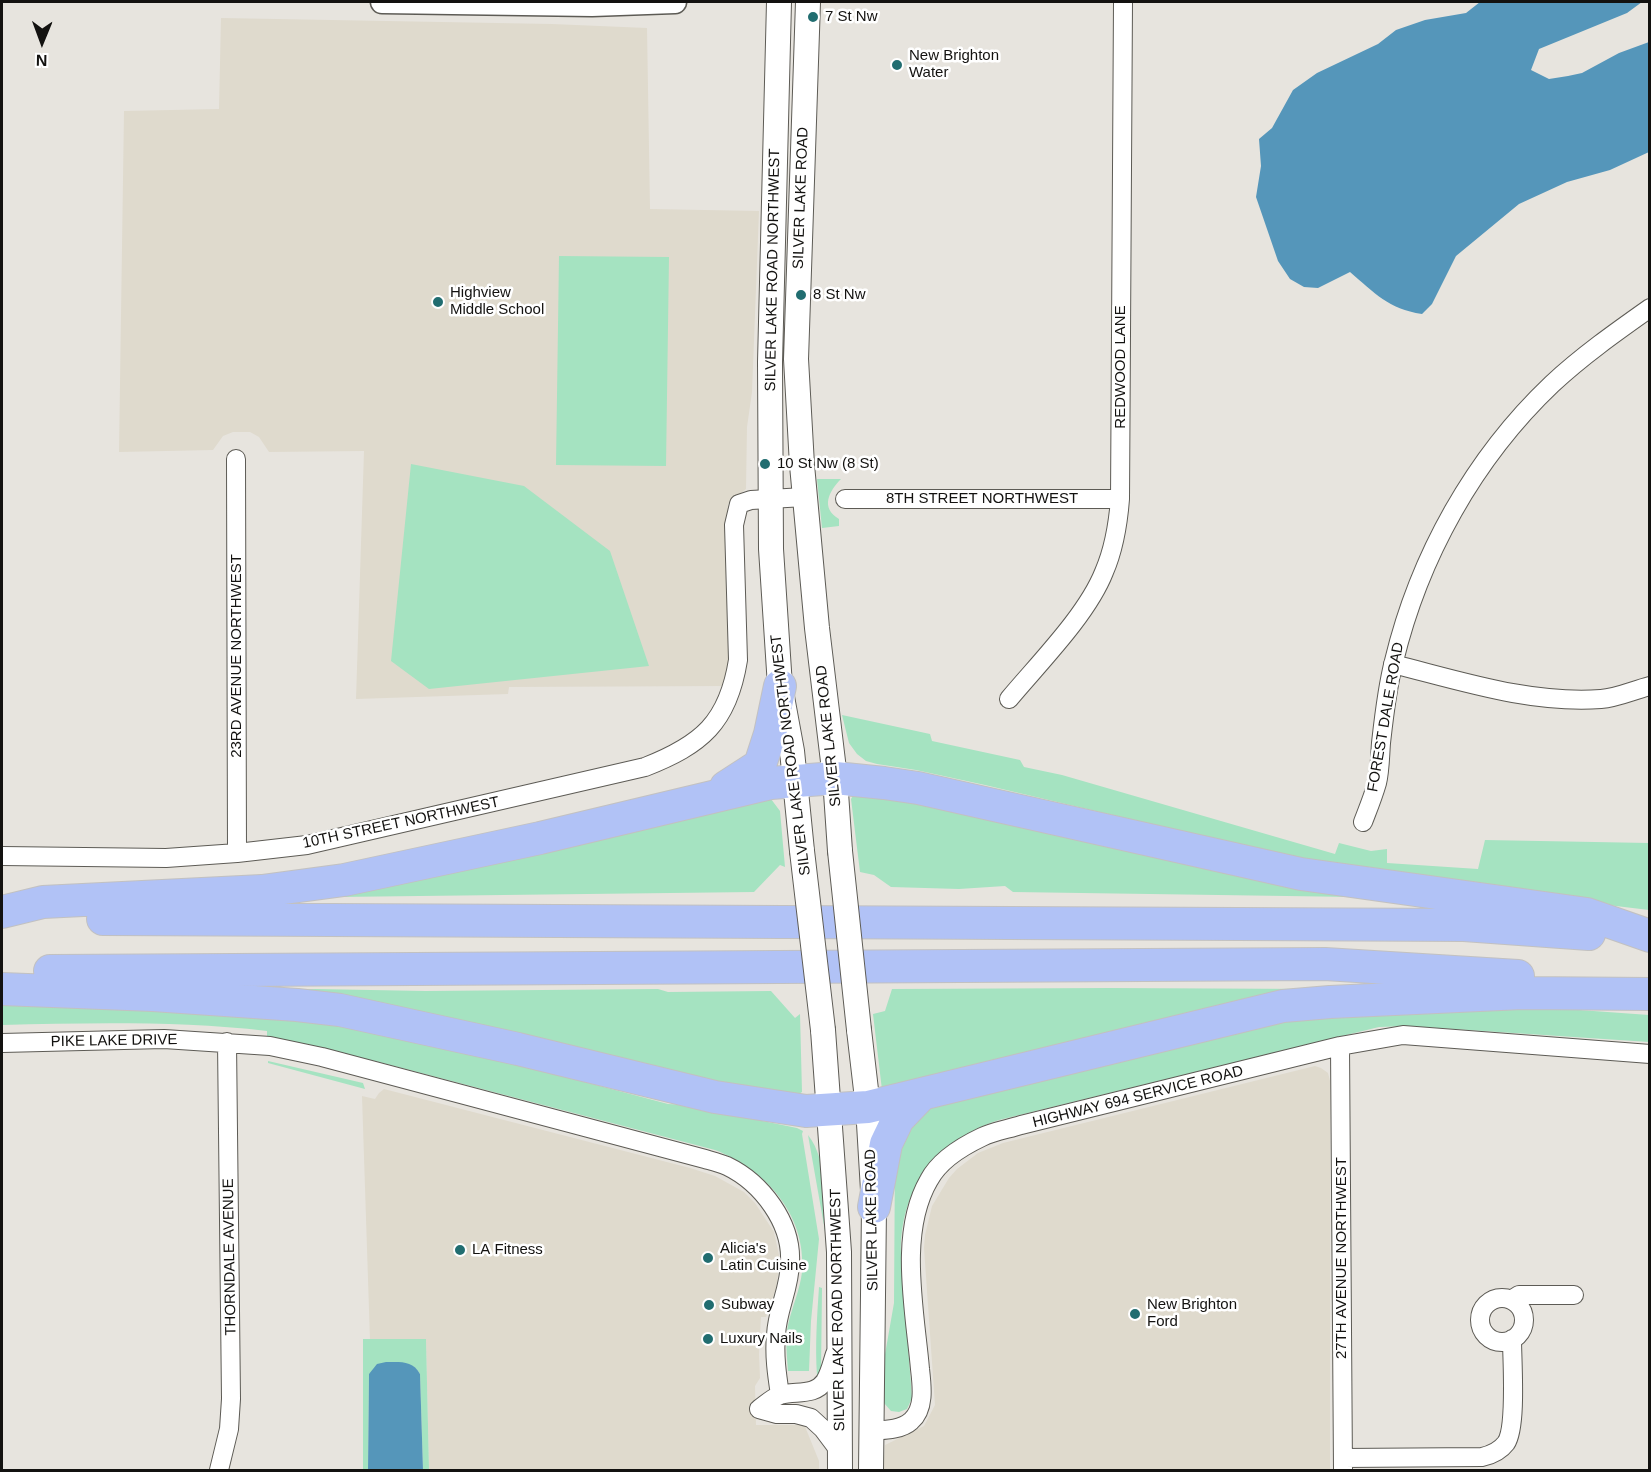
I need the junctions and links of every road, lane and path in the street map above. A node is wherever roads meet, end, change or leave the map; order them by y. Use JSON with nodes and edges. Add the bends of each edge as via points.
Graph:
{"nodes":[{"id":1,"x":382,"y":2,"type":"edge"},
{"id":2,"x":675,"y":2,"type":"edge"},
{"id":3,"x":779,"y":2,"type":"edge"},
{"id":4,"x":808,"y":2,"type":"edge"},
{"id":5,"x":1122,"y":2,"type":"edge"},
{"id":6,"x":1650,"y":308,"type":"edge"},
{"id":7,"x":236,"y":459,"type":"dead end"},
{"id":8,"x":805,"y":497,"type":"junction"},
{"id":9,"x":771,"y":498,"type":"junction"},
{"id":10,"x":1120,"y":499,"type":"junction"},
{"id":11,"x":845,"y":500,"type":"dead end"},
{"id":12,"x":1393,"y":664,"type":"junction"},
{"id":13,"x":780,"y":686,"type":"junction"},
{"id":14,"x":1650,"y":686,"type":"edge"},
{"id":15,"x":1009,"y":699,"type":"dead end"},
{"id":16,"x":835,"y":778,"type":"junction"},
{"id":17,"x":795,"y":780,"type":"junction"},
{"id":18,"x":711,"y":796,"type":"junction"},
{"id":19,"x":1363,"y":822,"type":"dead end"},
{"id":20,"x":237,"y":853,"type":"junction"},
{"id":21,"x":2,"y":856,"type":"edge"},
{"id":22,"x":2,"y":912,"type":"edge"},
{"id":23,"x":2,"y":918,"type":"edge"},
{"id":24,"x":1650,"y":937,"type":"edge"},
{"id":25,"x":2,"y":971,"type":"edge"},
{"id":26,"x":1650,"y":984,"type":"edge"},
{"id":27,"x":2,"y":988,"type":"edge"},
{"id":28,"x":1650,"y":994,"type":"edge"},
{"id":29,"x":227,"y":1042,"type":"junction"},
{"id":30,"x":2,"y":1044,"type":"edge"},
{"id":31,"x":1340,"y":1046,"type":"junction"},
{"id":32,"x":1650,"y":1054,"type":"edge"},
{"id":33,"x":922,"y":1094,"type":"junction"},
{"id":34,"x":868,"y":1107,"type":"junction"},
{"id":35,"x":829,"y":1111,"type":"junction"},
{"id":36,"x":874,"y":1207,"type":"junction"},
{"id":37,"x":1574,"y":1295,"type":"dead end"},
{"id":38,"x":1511,"y":1300,"type":"junction"},
{"id":39,"x":841,"y":1339,"type":"junction"},
{"id":40,"x":1512,"y":1340,"type":"junction"},
{"id":41,"x":780,"y":1395,"type":"junction"},
{"id":42,"x":872,"y":1431,"type":"junction"},
{"id":43,"x":840,"y":1461,"type":"edge"},
{"id":44,"x":1343,"y":1464,"type":"edge"},
{"id":45,"x":219,"y":1470,"type":"edge"},
{"id":46,"x":871,"y":1470,"type":"edge"}],
"edges":[{"from":1,"to":2,"type":"street"},
{"from":3,"to":9,"type":"main road","name":"SILVER LAKE ROAD NORTHWEST","via":[[770,362]]},
{"from":4,"to":8,"type":"main road","name":"SILVER LAKE ROAD","via":[[796,359]]},
{"from":5,"to":10,"type":"street","name":"REDWOOD LANE"},
{"from":6,"to":12,"type":"street","name":"FOREST DALE ROAD","via":[[1552,384],[1489,456],[1439,536],[1402,627]]},
{"from":7,"to":20,"type":"street","name":"23RD AVENUE NORTHWEST"},
{"from":8,"to":9,"type":"street"},
{"from":8,"to":16,"type":"main road","name":"SILVER LAKE ROAD"},
{"from":9,"to":13,"type":"main road","name":"SILVER LAKE ROAD NORTHWEST"},
{"from":9,"to":20,"type":"street","name":"10TH STREET NORTHWEST","via":[[739,504],[734,525],[738,660],[734,682],[717,719],[687,748],[654,764],[362,834]]},
{"from":10,"to":11,"type":"street","name":"8TH STREET NORTHWEST"},
{"from":10,"to":15,"type":"street","name":"REDWOOD LANE","via":[[1112,552],[1104,574],[1089,601]]},
{"from":12,"to":14,"type":"street","via":[[1535,698],[1602,699]]},
{"from":12,"to":19,"type":"street","name":"FOREST DALE ROAD","via":[[1378,782]]},
{"from":13,"to":17,"type":"main road","name":"SILVER LAKE ROAD NORTHWEST"},
{"from":13,"to":18,"type":"highway","via":[[760,765]]},
{"from":16,"to":17,"type":"highway"},
{"from":16,"to":24,"type":"highway","via":[[909,787],[1325,879],[1587,914]]},
{"from":16,"to":34,"type":"main road","name":"SILVER LAKE ROAD","bridge":true},
{"from":17,"to":18,"type":"highway"},
{"from":17,"to":35,"type":"main road","name":"SILVER LAKE ROAD NORTHWEST","bridge":true},
{"from":18,"to":22,"type":"highway","via":[[344,880],[262,891],[43,902]]},
{"from":20,"to":21,"type":"street","name":"10TH STREET NORTHWEST","via":[[166,858]]},
{"from":23,"to":24,"type":"highway","via":[[1464,925]]},
{"from":25,"to":26,"type":"highway","via":[[1325,964]]},
{"from":27,"to":35,"type":"highway","via":[[188,997],[340,1010],[715,1097]]},
{"from":28,"to":33,"type":"highway","via":[[1522,993],[1283,1006]]},
{"from":29,"to":30,"type":"street","name":"PIKE LAKE DRIVE","via":[[164,1039]]},
{"from":29,"to":41,"type":"street","name":"PIKE LAKE DRIVE","via":[[270,1046],[333,1060],[705,1158],[742,1176],[768,1200],[782,1222],[791,1261],[776,1336]]},
{"from":29,"to":45,"type":"street","name":"THORNDALE AVENUE","via":[[231,1399],[229,1429]]},
{"from":31,"to":32,"type":"street","name":"HIGHWAY 694 SERVICE ROAD","via":[[1404,1035]]},
{"from":31,"to":42,"type":"street","name":"HIGHWAY 694 SERVICE ROAD","via":[[983,1136],[949,1158],[929,1179],[912,1233],[921,1408],[910,1422],[894,1429]]},
{"from":31,"to":44,"type":"street","name":"27TH AVENUE NORTHWEST"},
{"from":33,"to":34,"type":"highway"},
{"from":33,"to":36,"type":"highway","via":[[898,1119],[886,1144]]},
{"from":34,"to":35,"type":"highway"},
{"from":34,"to":36,"type":"main road","name":"SILVER LAKE ROAD"},
{"from":35,"to":39,"type":"main road","name":"SILVER LAKE ROAD NORTHWEST"},
{"from":36,"to":42,"type":"main road","name":"SILVER LAKE ROAD"},
{"from":37,"to":38,"type":"street","via":[[1519,1295]]},
{"from":38,"to":40,"type":"street","via":[[1523,1316],[1521,1330]]},
{"from":38,"to":40,"type":"street","via":[[1490,1301],[1480,1320],[1490,1338]]},
{"from":39,"to":41,"type":"street","via":[[830,1371],[819,1387],[812,1392]]},
{"from":39,"to":43,"type":"main road","name":"SILVER LAKE ROAD NORTHWEST"},
{"from":40,"to":44,"type":"street","via":[[1511,1428],[1500,1449],[1482,1458]]},
{"from":41,"to":43,"type":"street","via":[[759,1409],[811,1418],[823,1429]]},
{"from":42,"to":46,"type":"main road","name":"SILVER LAKE ROAD"}]}
